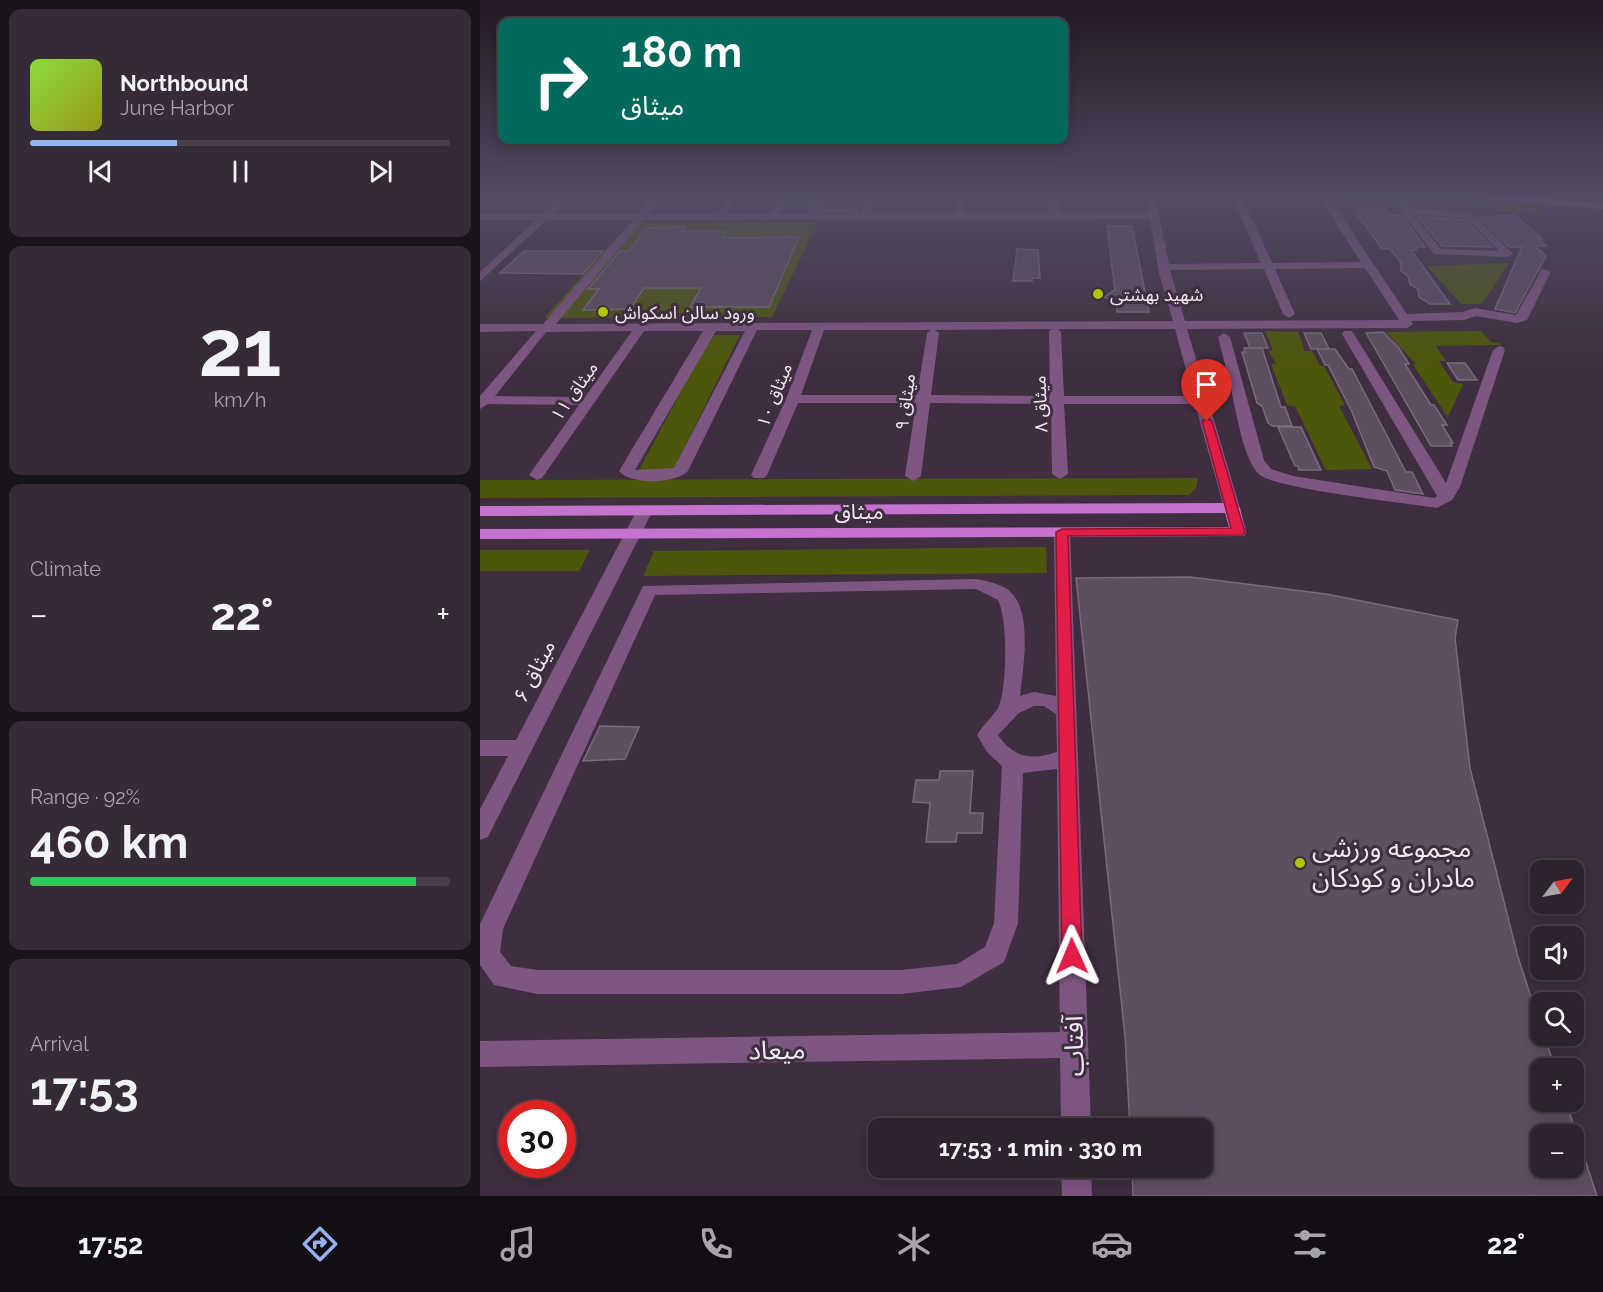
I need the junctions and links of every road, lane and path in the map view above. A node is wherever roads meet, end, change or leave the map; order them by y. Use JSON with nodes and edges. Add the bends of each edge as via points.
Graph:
{"nodes":[{"id":1,"x":506,"y":252,"type":"edge"},
{"id":2,"x":611,"y":252,"type":"edge"},
{"id":3,"x":1161,"y":252,"type":"edge"},
{"id":4,"x":1262,"y":252,"type":"edge"},
{"id":5,"x":1359,"y":252,"type":"edge"},
{"id":6,"x":1438,"y":252,"type":"edge"},
{"id":7,"x":1506,"y":252,"type":"edge"},
{"id":8,"x":1368,"y":265,"type":"junction"},
{"id":9,"x":1268,"y":266,"type":"junction"},
{"id":10,"x":1164,"y":267,"type":"junction"},
{"id":11,"x":1546,"y":271,"type":"dead end"},
{"id":12,"x":483,"y":273,"type":"edge"},
{"id":13,"x":1289,"y":314,"type":"dead end"},
{"id":14,"x":1405,"y":321,"type":"junction"},
{"id":15,"x":711,"y":327,"type":"junction"},
{"id":16,"x":753,"y":327,"type":"junction"},
{"id":17,"x":819,"y":327,"type":"junction"},
{"id":18,"x":1180,"y":327,"type":"junction"},
{"id":19,"x":480,"y":328,"type":"edge"},
{"id":20,"x":640,"y":328,"type":"junction"},
{"id":21,"x":544,"y":331,"type":"junction"},
{"id":22,"x":1055,"y":332,"type":"dead end"},
{"id":23,"x":933,"y":333,"type":"dead end"},
{"id":24,"x":1348,"y":334,"type":"dead end"},
{"id":25,"x":1224,"y":337,"type":"dead end"},
{"id":26,"x":1499,"y":350,"type":"dead end"},
{"id":27,"x":1195,"y":379,"type":"junction"},
{"id":28,"x":1234,"y":380,"type":"junction"},
{"id":29,"x":794,"y":399,"type":"junction"},
{"id":30,"x":924,"y":399,"type":"junction"},
{"id":31,"x":1058,"y":399,"type":"junction"},
{"id":32,"x":1201,"y":399,"type":"junction"},
{"id":33,"x":589,"y":401,"type":"junction"},
{"id":34,"x":481,"y":402,"type":"edge"},
{"id":35,"x":1060,"y":474,"type":"dead end"},
{"id":36,"x":537,"y":475,"type":"dead end"},
{"id":37,"x":759,"y":475,"type":"dead end"},
{"id":38,"x":913,"y":476,"type":"dead end"},
{"id":39,"x":1446,"y":497,"type":"junction"},
{"id":40,"x":1232,"y":508,"type":"junction"},
{"id":41,"x":480,"y":510,"type":"edge"},
{"id":42,"x":645,"y":510,"type":"junction"},
{"id":43,"x":1062,"y":532,"type":"junction"},
{"id":44,"x":480,"y":534,"type":"edge"},
{"id":45,"x":633,"y":534,"type":"junction"},
{"id":46,"x":1009,"y":707,"type":"junction"},
{"id":47,"x":1066,"y":711,"type":"junction"},
{"id":48,"x":480,"y":748,"type":"edge"},
{"id":49,"x":521,"y":748,"type":"junction"},
{"id":50,"x":1067,"y":757,"type":"junction"},
{"id":51,"x":1013,"y":763,"type":"junction"},
{"id":52,"x":480,"y":831,"type":"edge"},
{"id":53,"x":1074,"y":1045,"type":"junction"},
{"id":54,"x":480,"y":1054,"type":"edge"},
{"id":55,"x":1076,"y":1118,"type":"edge"},
{"id":56,"x":1076,"y":1178,"type":"edge"},
{"id":57,"x":1077,"y":1196,"type":"edge"}],
"edges":[{"from":1,"to":12,"type":"street"},
{"from":2,"to":21,"type":"street"},
{"from":3,"to":10,"type":"street"},
{"from":4,"to":9,"type":"street"},
{"from":5,"to":8,"type":"street"},
{"from":6,"to":7,"type":"street","via":[[1508,254]]},
{"from":8,"to":9,"type":"street"},
{"from":8,"to":14,"type":"street"},
{"from":9,"to":10,"type":"street"},
{"from":9,"to":13,"type":"street"},
{"from":10,"to":18,"type":"street"},
{"from":11,"to":14,"type":"street","via":[[1523,316],[1517,319],[1475,312]]},
{"from":14,"to":18,"type":"street"},
{"from":15,"to":16,"type":"street"},
{"from":15,"to":16,"type":"street","via":[[627,471],[631,474],[668,475],[680,471]]},
{"from":15,"to":20,"type":"street"},
{"from":16,"to":17,"type":"street"},
{"from":17,"to":18,"type":"street"},
{"from":17,"to":29,"type":"street","name":"میثاق ۱۰"},
{"from":18,"to":27,"type":"street"},
{"from":19,"to":21,"type":"street"},
{"from":20,"to":21,"type":"street"},
{"from":20,"to":33,"type":"street","name":"میثاق ۱۱"},
{"from":21,"to":34,"type":"street"},
{"from":22,"to":31,"type":"street","name":"میثاق ۸"},
{"from":23,"to":30,"type":"street","name":"میثاق ۹"},
{"from":24,"to":39,"type":"street"},
{"from":25,"to":28,"type":"street"},
{"from":26,"to":39,"type":"street"},
{"from":27,"to":28,"type":"street"},
{"from":27,"to":32,"type":"street"},
{"from":28,"to":39,"type":"street","via":[[1257,460],[1266,472],[1291,480],[1437,503]]},
{"from":29,"to":30,"type":"street"},
{"from":29,"to":37,"type":"street","name":"میثاق ۱۰"},
{"from":30,"to":31,"type":"street"},
{"from":30,"to":38,"type":"street","name":"میثاق ۹"},
{"from":31,"to":32,"type":"street"},
{"from":31,"to":35,"type":"street","name":"میثاق ۸"},
{"from":32,"to":40,"type":"street"},
{"from":33,"to":34,"type":"street"},
{"from":33,"to":36,"type":"street","name":"میثاق ۱۱"},
{"from":40,"to":42,"type":"main road","name":"میثاق"},
{"from":40,"to":43,"type":"main road","name":"میثاق","via":[[1238,532]]},
{"from":41,"to":42,"type":"main road","name":"میثاق"},
{"from":42,"to":45,"type":"street","name":"میثاق ۶"},
{"from":43,"to":45,"type":"main road","name":"میثاق"},
{"from":43,"to":47,"type":"street","name":"آفتاب"},
{"from":44,"to":45,"type":"main road","name":"میثاق"},
{"from":45,"to":49,"type":"street","name":"میثاق ۶"},
{"from":46,"to":47,"type":"street","via":[[1028,700],[1049,699]]},
{"from":46,"to":51,"type":"street","via":[[994,721],[987,735],[996,750]]},
{"from":46,"to":51,"type":"street","via":[[1014,622],[1003,595],[989,587],[976,584],[649,590],[490,929],[487,954],[502,977],[537,982],[901,982],[961,975],[995,954],[1006,923]]},
{"from":47,"to":50,"type":"street","name":"آفتاب"},
{"from":48,"to":49,"type":"street"},
{"from":49,"to":52,"type":"street","name":"میثاق ۶"},
{"from":50,"to":51,"type":"street","via":[[1033,767]]},
{"from":50,"to":53,"type":"street","name":"آفتاب"},
{"from":53,"to":54,"type":"street","name":"میعاد"},
{"from":53,"to":55,"type":"street","name":"آفتاب"},
{"from":56,"to":57,"type":"street"}]}
